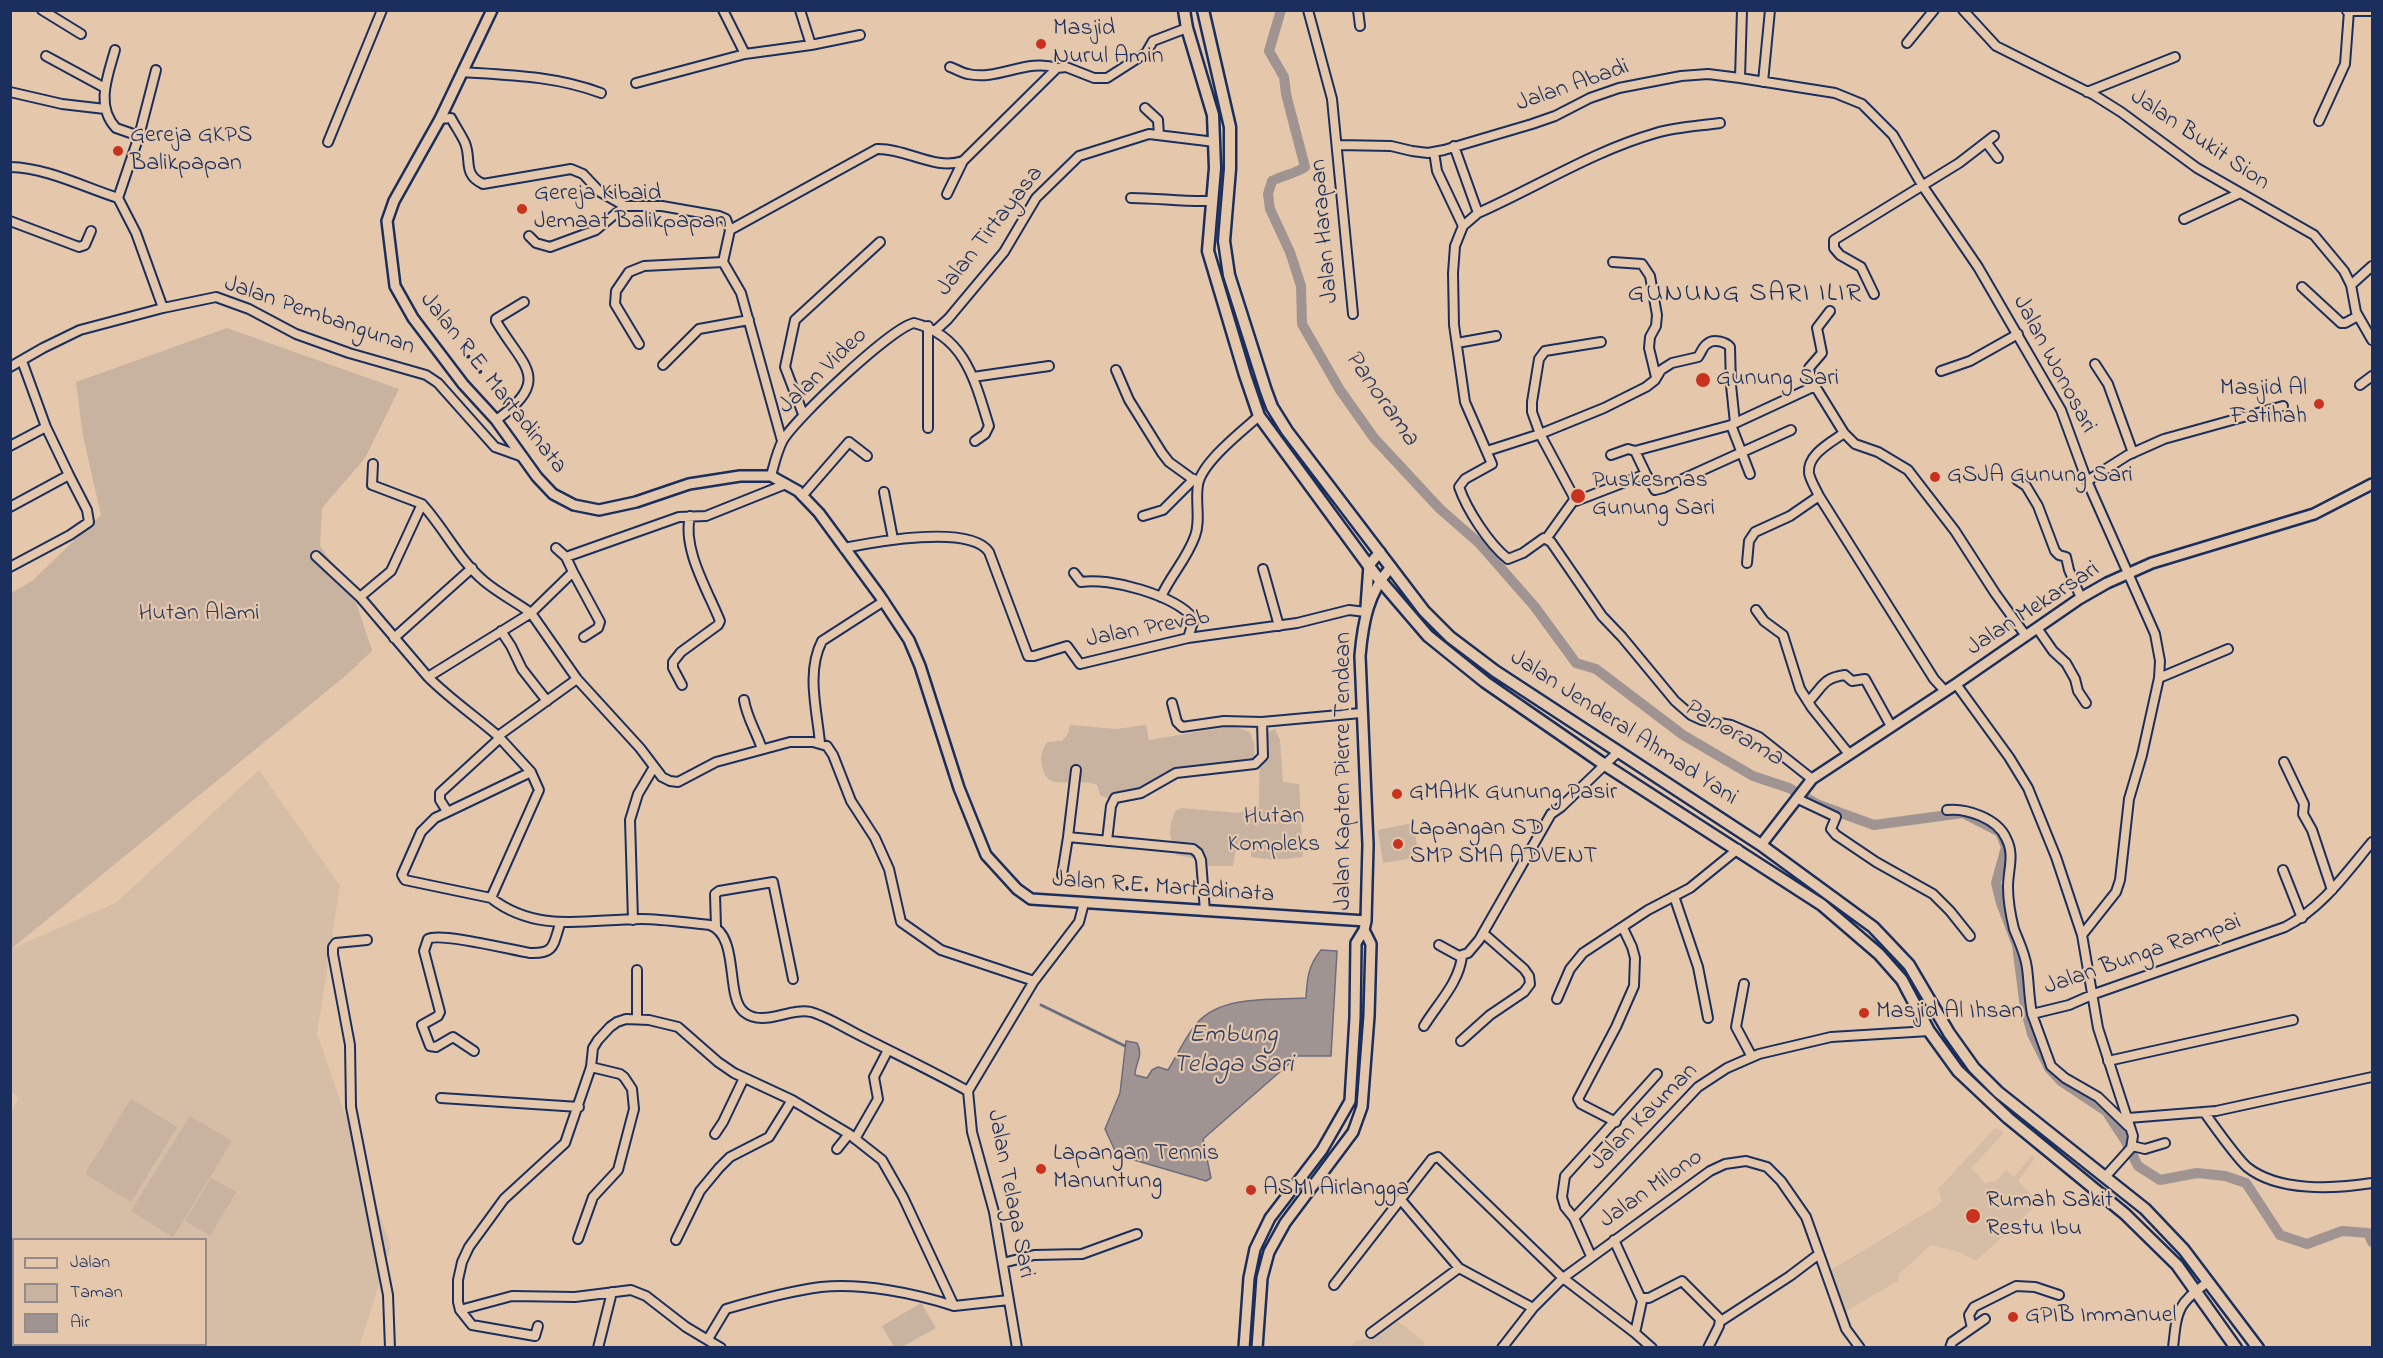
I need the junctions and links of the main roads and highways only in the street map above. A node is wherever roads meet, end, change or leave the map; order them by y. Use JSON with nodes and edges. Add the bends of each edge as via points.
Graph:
{"nodes":[{"id":1,"x":1184,"y":10,"type":"edge"},
{"id":2,"x":1203,"y":10,"type":"edge"},
{"id":3,"x":2236,"y":1347,"type":"edge"},
{"id":4,"x":2258,"y":1347,"type":"edge"}],
"edges":[{"from":1,"to":3,"type":"main road","name":"Jalan Jenderal Ahmad Yani","via":[[1214,115],[1208,251],[1259,416],[1380,580],[1428,636],[1485,682],[1832,912],[1890,964],[1913,996],[1929,1031],[1968,1082],[2125,1214],[2177,1265]]},
{"from":2,"to":4,"type":"main road","name":"Jalan Jenderal Ahmad Yani","via":[[1230,127],[1224,241],[1229,275],[1266,391],[1287,431],[1424,612],[1495,671],[1761,845],[1893,946],[1974,1068],[1998,1092],[2145,1209],[2184,1250]]}]}
